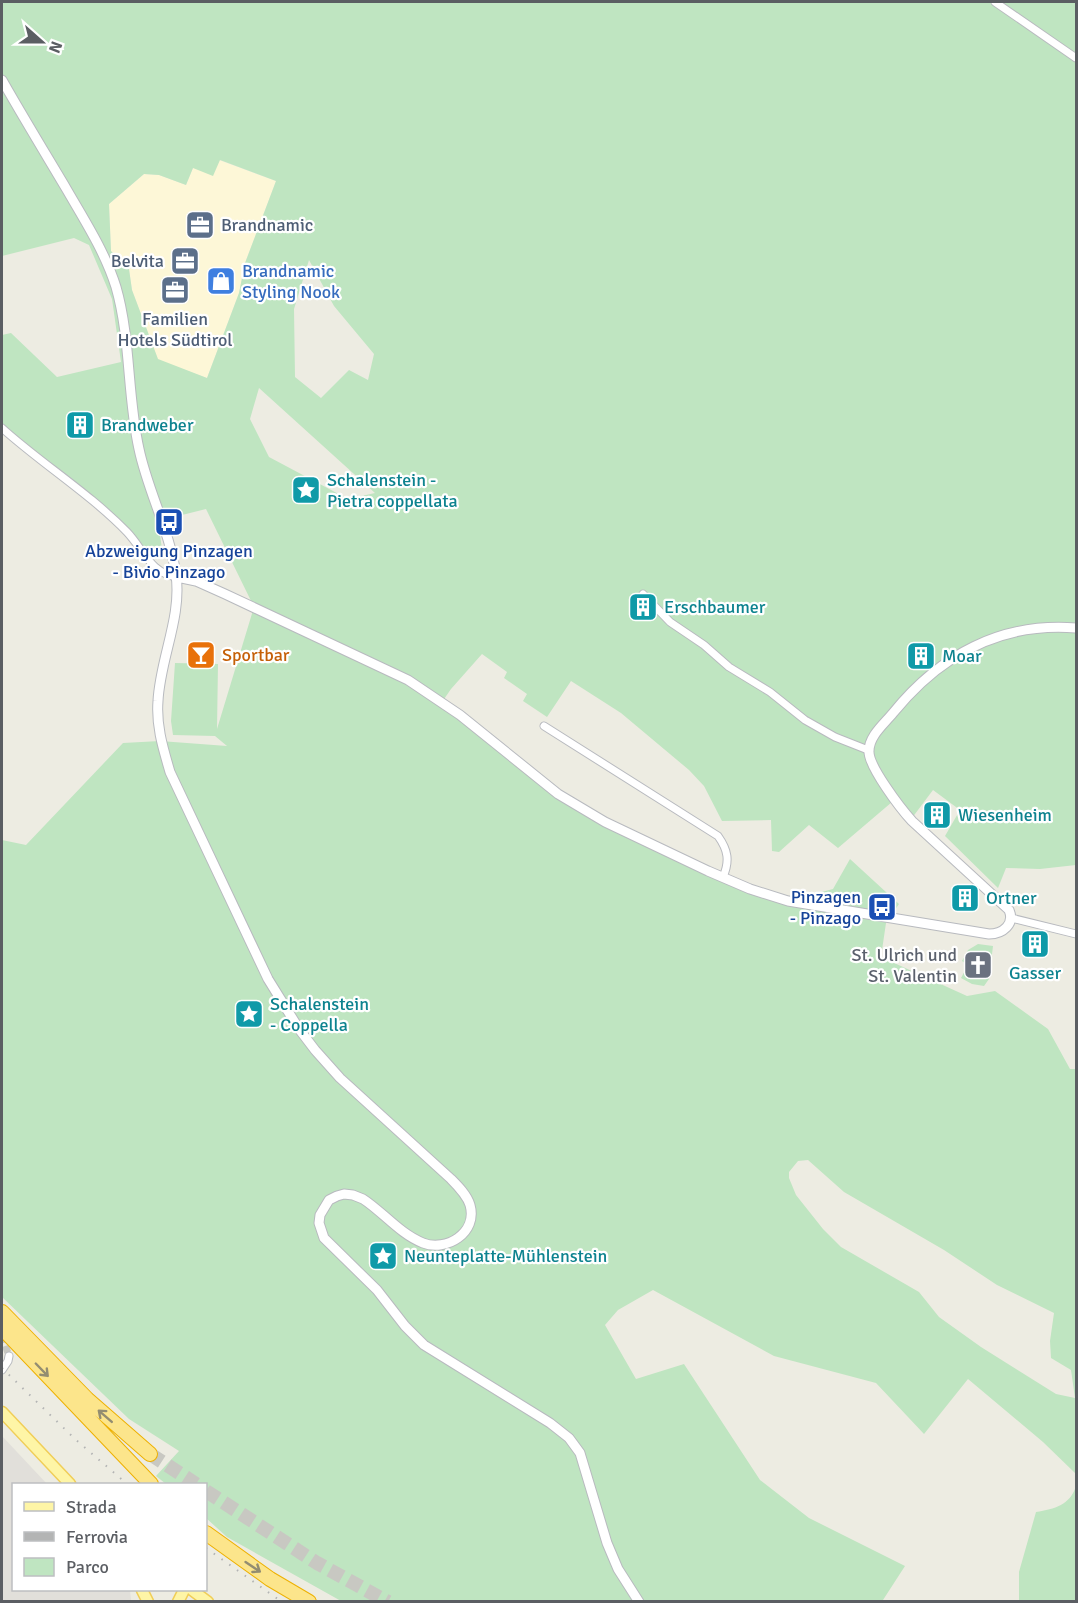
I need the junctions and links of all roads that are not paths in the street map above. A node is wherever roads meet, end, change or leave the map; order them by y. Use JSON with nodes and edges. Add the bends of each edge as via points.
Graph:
{"nodes":[{"id":1,"x":995,"y":2,"type":"edge"},
{"id":2,"x":1077,"y":58,"type":"edge"},
{"id":3,"x":2,"y":80,"type":"edge"},
{"id":4,"x":2,"y":428,"type":"edge"},
{"id":5,"x":177,"y":577,"type":"junction"},
{"id":6,"x":643,"y":594,"type":"dead end"},
{"id":7,"x":1077,"y":628,"type":"edge"},
{"id":8,"x":544,"y":726,"type":"dead end"},
{"id":9,"x":868,"y":750,"type":"junction"},
{"id":10,"x":723,"y":877,"type":"junction"},
{"id":11,"x":1011,"y":918,"type":"junction"},
{"id":12,"x":1077,"y":934,"type":"edge"},
{"id":13,"x":2,"y":1312,"type":"edge"},
{"id":14,"x":2,"y":1328,"type":"edge"},
{"id":15,"x":9,"y":1356,"type":"dead end"},
{"id":16,"x":2,"y":1370,"type":"edge"},
{"id":17,"x":2,"y":1412,"type":"edge"},
{"id":18,"x":150,"y":1454,"type":"tunnel mouth"},
{"id":19,"x":68,"y":1483,"type":"edge"},
{"id":20,"x":149,"y":1483,"type":"edge"},
{"id":21,"x":207,"y":1534,"type":"edge"},
{"id":22,"x":193,"y":1591,"type":"edge"},
{"id":23,"x":208,"y":1602,"type":"edge"},
{"id":24,"x":309,"y":1602,"type":"edge"},
{"id":25,"x":639,"y":1602,"type":"edge"}],
"edges":[{"from":1,"to":2,"type":"street"},
{"from":3,"to":5,"type":"street","via":[[87,223],[112,277],[122,309],[139,450]]},
{"from":4,"to":5,"type":"street","via":[[107,513],[153,567]]},
{"from":5,"to":10,"type":"street","via":[[196,581],[408,680],[460,715],[558,794],[621,830]]},
{"from":5,"to":25,"type":"street","via":[[176,605],[160,678],[158,719],[160,741],[186,807],[268,980],[299,1029],[339,1078],[451,1179],[470,1205],[471,1219],[462,1234],[448,1244],[432,1246],[409,1236],[363,1198],[337,1196],[324,1206],[320,1215],[324,1238],[377,1290],[424,1345],[569,1438],[580,1454],[611,1552]]},
{"from":6,"to":9,"type":"street","via":[[670,622],[805,720]]},
{"from":7,"to":9,"type":"street","via":[[1012,632],[971,647],[948,661],[908,696],[874,736]]},
{"from":8,"to":10,"type":"street","via":[[718,836],[727,854]]},
{"from":9,"to":11,"type":"street","via":[[874,768],[904,812],[1004,903]]},
{"from":10,"to":11,"type":"street","via":[[788,902],[988,934],[1004,930]]},
{"from":11,"to":12,"type":"street"},
{"from":18,"to":13,"type":"highway","one_way":true,"via":[[87,1399]]},
{"from":14,"to":20,"type":"highway","one_way":true},
{"from":15,"to":16,"type":"street"},
{"from":17,"to":19,"type":"main road"},
{"from":21,"to":24,"type":"highway","one_way":true,"via":[[270,1580]]},
{"from":22,"to":23,"type":"main road"}]}
